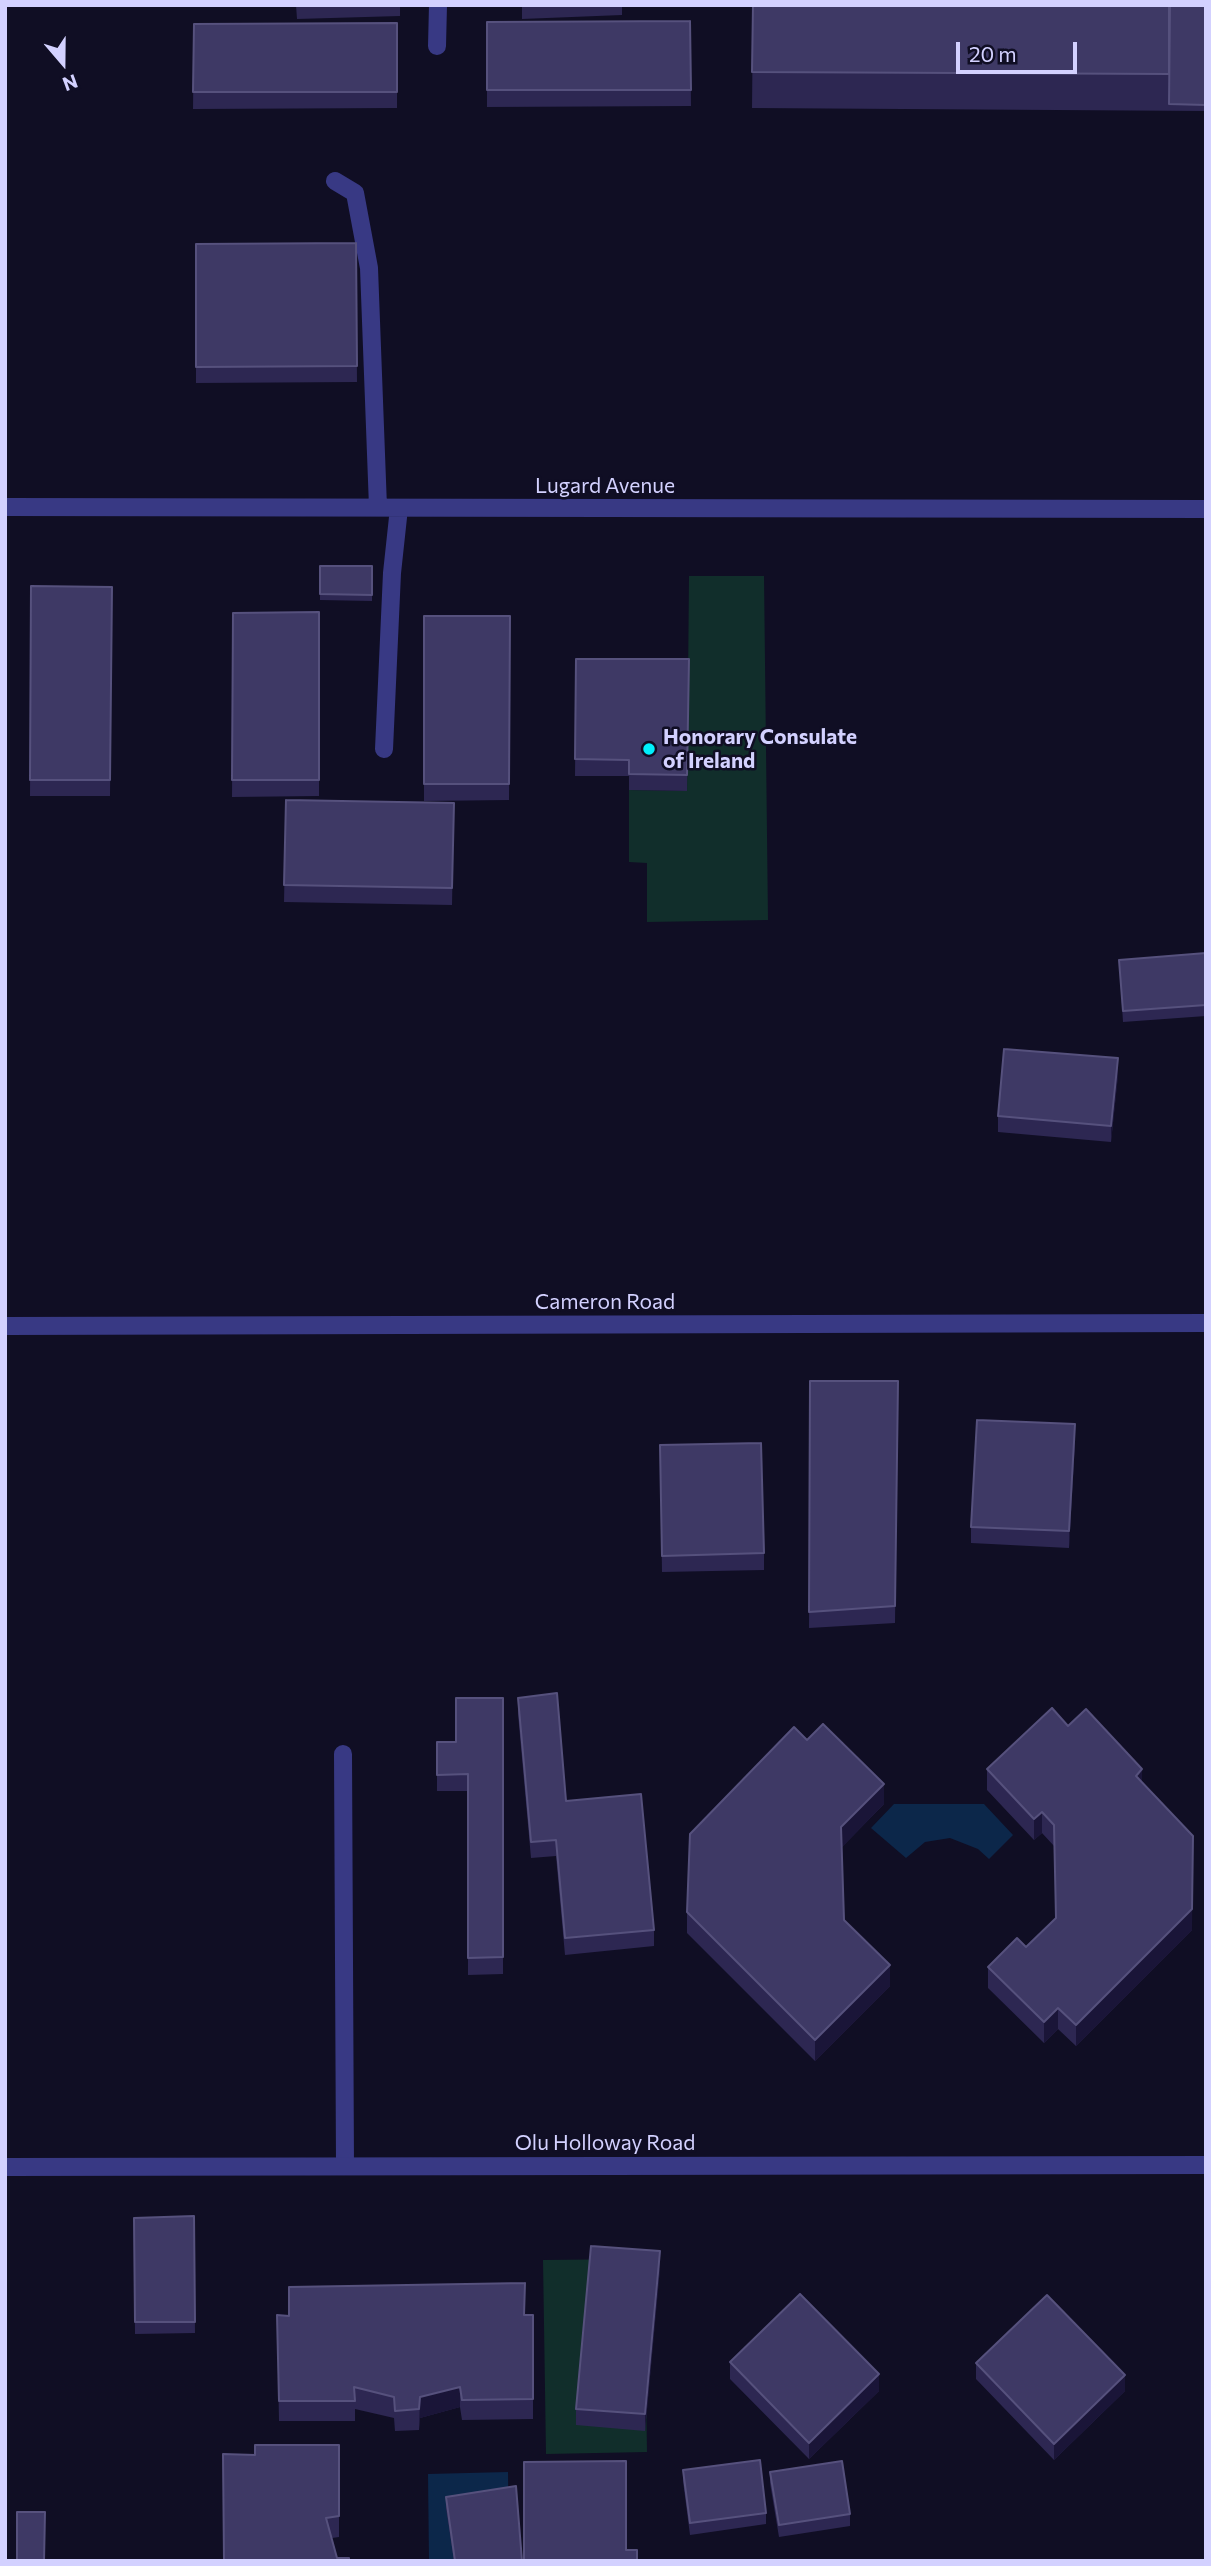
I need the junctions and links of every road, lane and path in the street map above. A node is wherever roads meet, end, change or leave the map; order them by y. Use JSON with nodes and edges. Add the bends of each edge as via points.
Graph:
{"nodes":[{"id":1,"x":438,"y":5,"type":"edge"},
{"id":2,"x":437,"y":46,"type":"dead end"},
{"id":3,"x":335,"y":181,"type":"dead end"},
{"id":4,"x":5,"y":507,"type":"edge"},
{"id":5,"x":378,"y":507,"type":"junction"},
{"id":6,"x":399,"y":508,"type":"junction"},
{"id":7,"x":1206,"y":509,"type":"edge"},
{"id":8,"x":384,"y":749,"type":"dead end"},
{"id":9,"x":1206,"y":1323,"type":"edge"},
{"id":10,"x":5,"y":1326,"type":"edge"},
{"id":11,"x":343,"y":1754,"type":"dead end"},
{"id":12,"x":1206,"y":2165,"type":"edge"},
{"id":13,"x":345,"y":2166,"type":"junction"},
{"id":14,"x":5,"y":2167,"type":"edge"}],
"edges":[{"from":1,"to":2,"type":"street"},
{"from":3,"to":5,"type":"street","via":[[355,193],[369,268]]},
{"from":4,"to":5,"type":"street","name":"Lugard Avenue"},
{"from":5,"to":6,"type":"street","name":"Lugard Avenue"},
{"from":6,"to":7,"type":"street","name":"Lugard Avenue"},
{"from":6,"to":8,"type":"street"},
{"from":9,"to":10,"type":"street","name":"Cameron Road"},
{"from":11,"to":13,"type":"street"},
{"from":12,"to":13,"type":"street","name":"Olu Holloway Road"},
{"from":13,"to":14,"type":"street","name":"Olu Holloway Road"}]}
